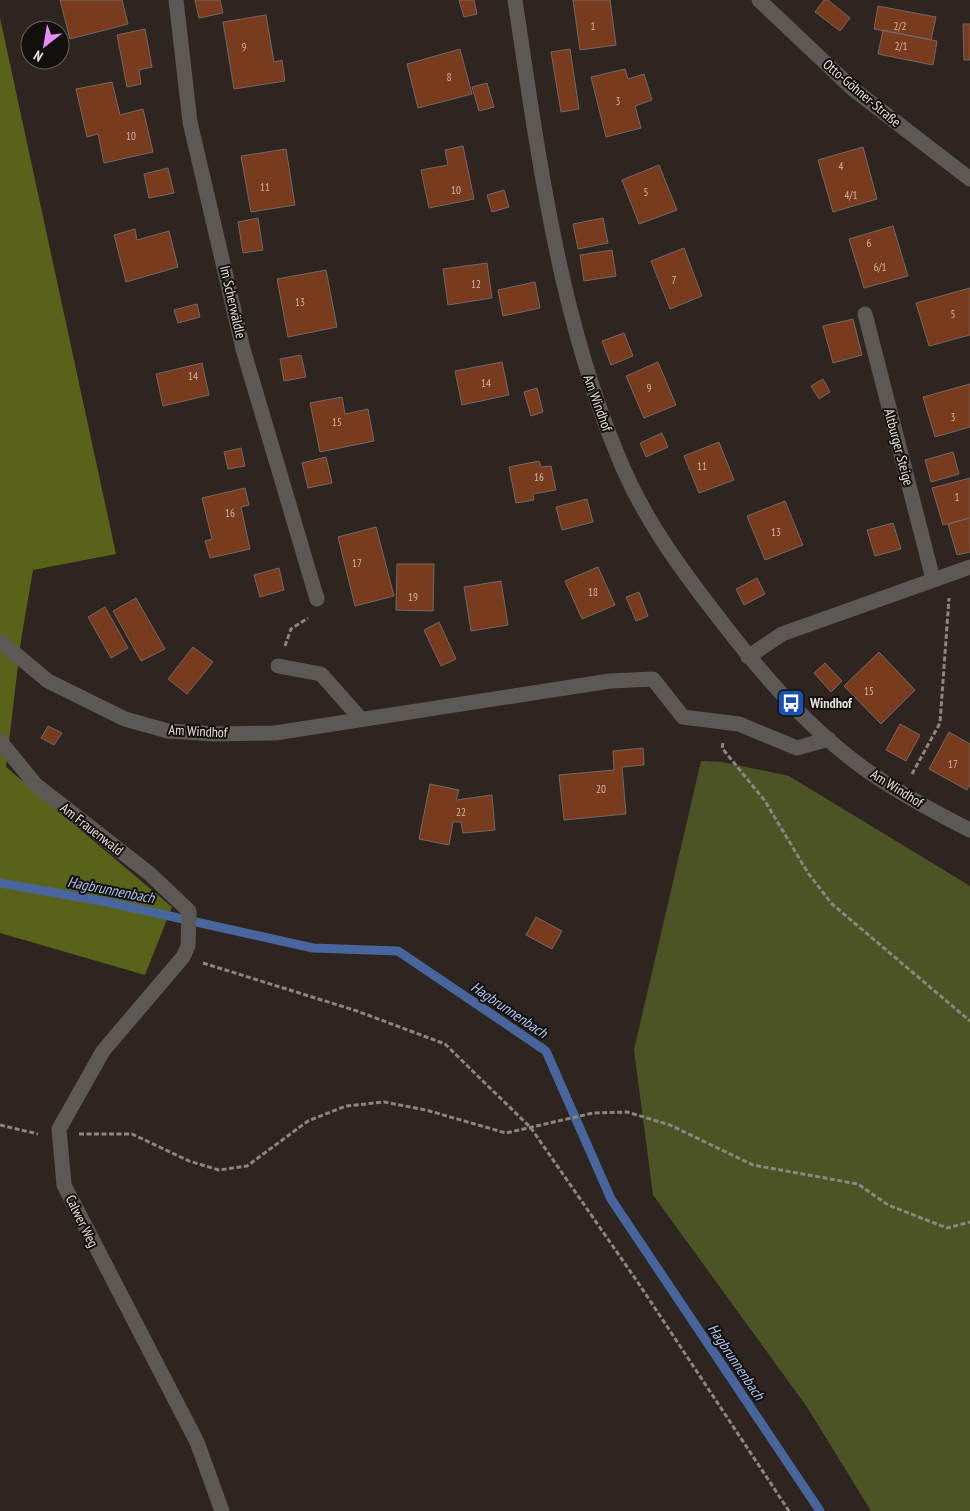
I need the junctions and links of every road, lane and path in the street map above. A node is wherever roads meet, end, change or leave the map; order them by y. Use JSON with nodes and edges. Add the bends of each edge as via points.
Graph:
{"nodes":[{"id":1,"x":176,"y":0,"type":"edge"},
{"id":2,"x":515,"y":0,"type":"edge"},
{"id":3,"x":759,"y":0,"type":"edge"},
{"id":4,"x":970,"y":178,"type":"edge"},
{"id":5,"x":865,"y":314,"type":"dead end"},
{"id":6,"x":970,"y":567,"type":"edge"},
{"id":7,"x":939,"y":577,"type":"junction"},
{"id":8,"x":317,"y":599,"type":"dead end"},
{"id":9,"x":309,"y":618,"type":"dead end"},
{"id":10,"x":0,"y":641,"type":"edge"},
{"id":11,"x":748,"y":657,"type":"junction"},
{"id":12,"x":278,"y":666,"type":"joint"},
{"id":13,"x":360,"y":718,"type":"junction"},
{"id":14,"x":727,"y":722,"type":"junction"},
{"id":15,"x":829,"y":739,"type":"junction"},
{"id":16,"x":0,"y":741,"type":"edge"},
{"id":17,"x":902,"y":793,"type":"junction"},
{"id":18,"x":970,"y":830,"type":"edge"},
{"id":19,"x":186,"y":951,"type":"junction"},
{"id":20,"x":970,"y":1021,"type":"edge"},
{"id":21,"x":0,"y":1125,"type":"edge"},
{"id":22,"x":531,"y":1128,"type":"junction"},
{"id":23,"x":62,"y":1144,"type":"junction"},
{"id":24,"x":970,"y":1222,"type":"edge"},
{"id":25,"x":222,"y":1511,"type":"edge"},
{"id":26,"x":789,"y":1511,"type":"edge"}],
"edges":[{"from":1,"to":8,"type":"street","name":"Im Scherwäldle","via":[[190,122],[239,330]]},
{"from":2,"to":11,"type":"street","name":"Am Windhof","via":[[553,227],[585,366],[618,458],[647,516],[677,564]]},
{"from":3,"to":4,"type":"street","name":"Otto-Göhner-Straße","via":[[853,89]]},
{"from":5,"to":7,"type":"street","name":"Altburger Steige"},
{"from":6,"to":7,"type":"street"},
{"from":7,"to":11,"type":"street","via":[[782,634]]},
{"from":7,"to":17,"type":"path","via":[[949,597],[940,723]]},
{"from":9,"to":12,"type":"path","via":[[291,629]]},
{"from":10,"to":13,"type":"street","name":"Am Windhof","via":[[48,681],[125,718],[168,731],[275,733]]},
{"from":11,"to":15,"type":"street","name":"Am Windhof"},
{"from":12,"to":13,"type":"street","via":[[321,674]]},
{"from":13,"to":14,"type":"street","name":"Am Windhof","via":[[610,681],[653,679],[683,717]]},
{"from":14,"to":15,"type":"street","name":"Am Windhof","via":[[740,724],[797,748]]},
{"from":14,"to":20,"type":"path","via":[[722,748],[765,801],[808,874],[832,904]]},
{"from":15,"to":17,"type":"street","name":"Am Windhof","via":[[873,775]]},
{"from":16,"to":19,"type":"street","name":"Am Frauenwald","via":[[36,785],[150,874],[190,911]]},
{"from":17,"to":18,"type":"street","name":"Am Windhof"},
{"from":19,"to":22,"type":"path","via":[[445,1044]]},
{"from":19,"to":23,"type":"street","name":"Calwer Weg","via":[[102,1051],[59,1129]]},
{"from":21,"to":23,"type":"path","via":[[32,1131]]},
{"from":22,"to":23,"type":"path","via":[[506,1134],[426,1110],[384,1102],[346,1106],[308,1121],[247,1166],[219,1170],[189,1161],[132,1134],[80,1134]]},
{"from":22,"to":24,"type":"path","via":[[593,1114],[627,1112],[670,1124],[753,1165],[858,1184],[888,1205],[947,1228]]},
{"from":22,"to":26,"type":"path"},
{"from":23,"to":25,"type":"street","name":"Calwer Weg","via":[[64,1185],[197,1442]]}]}
